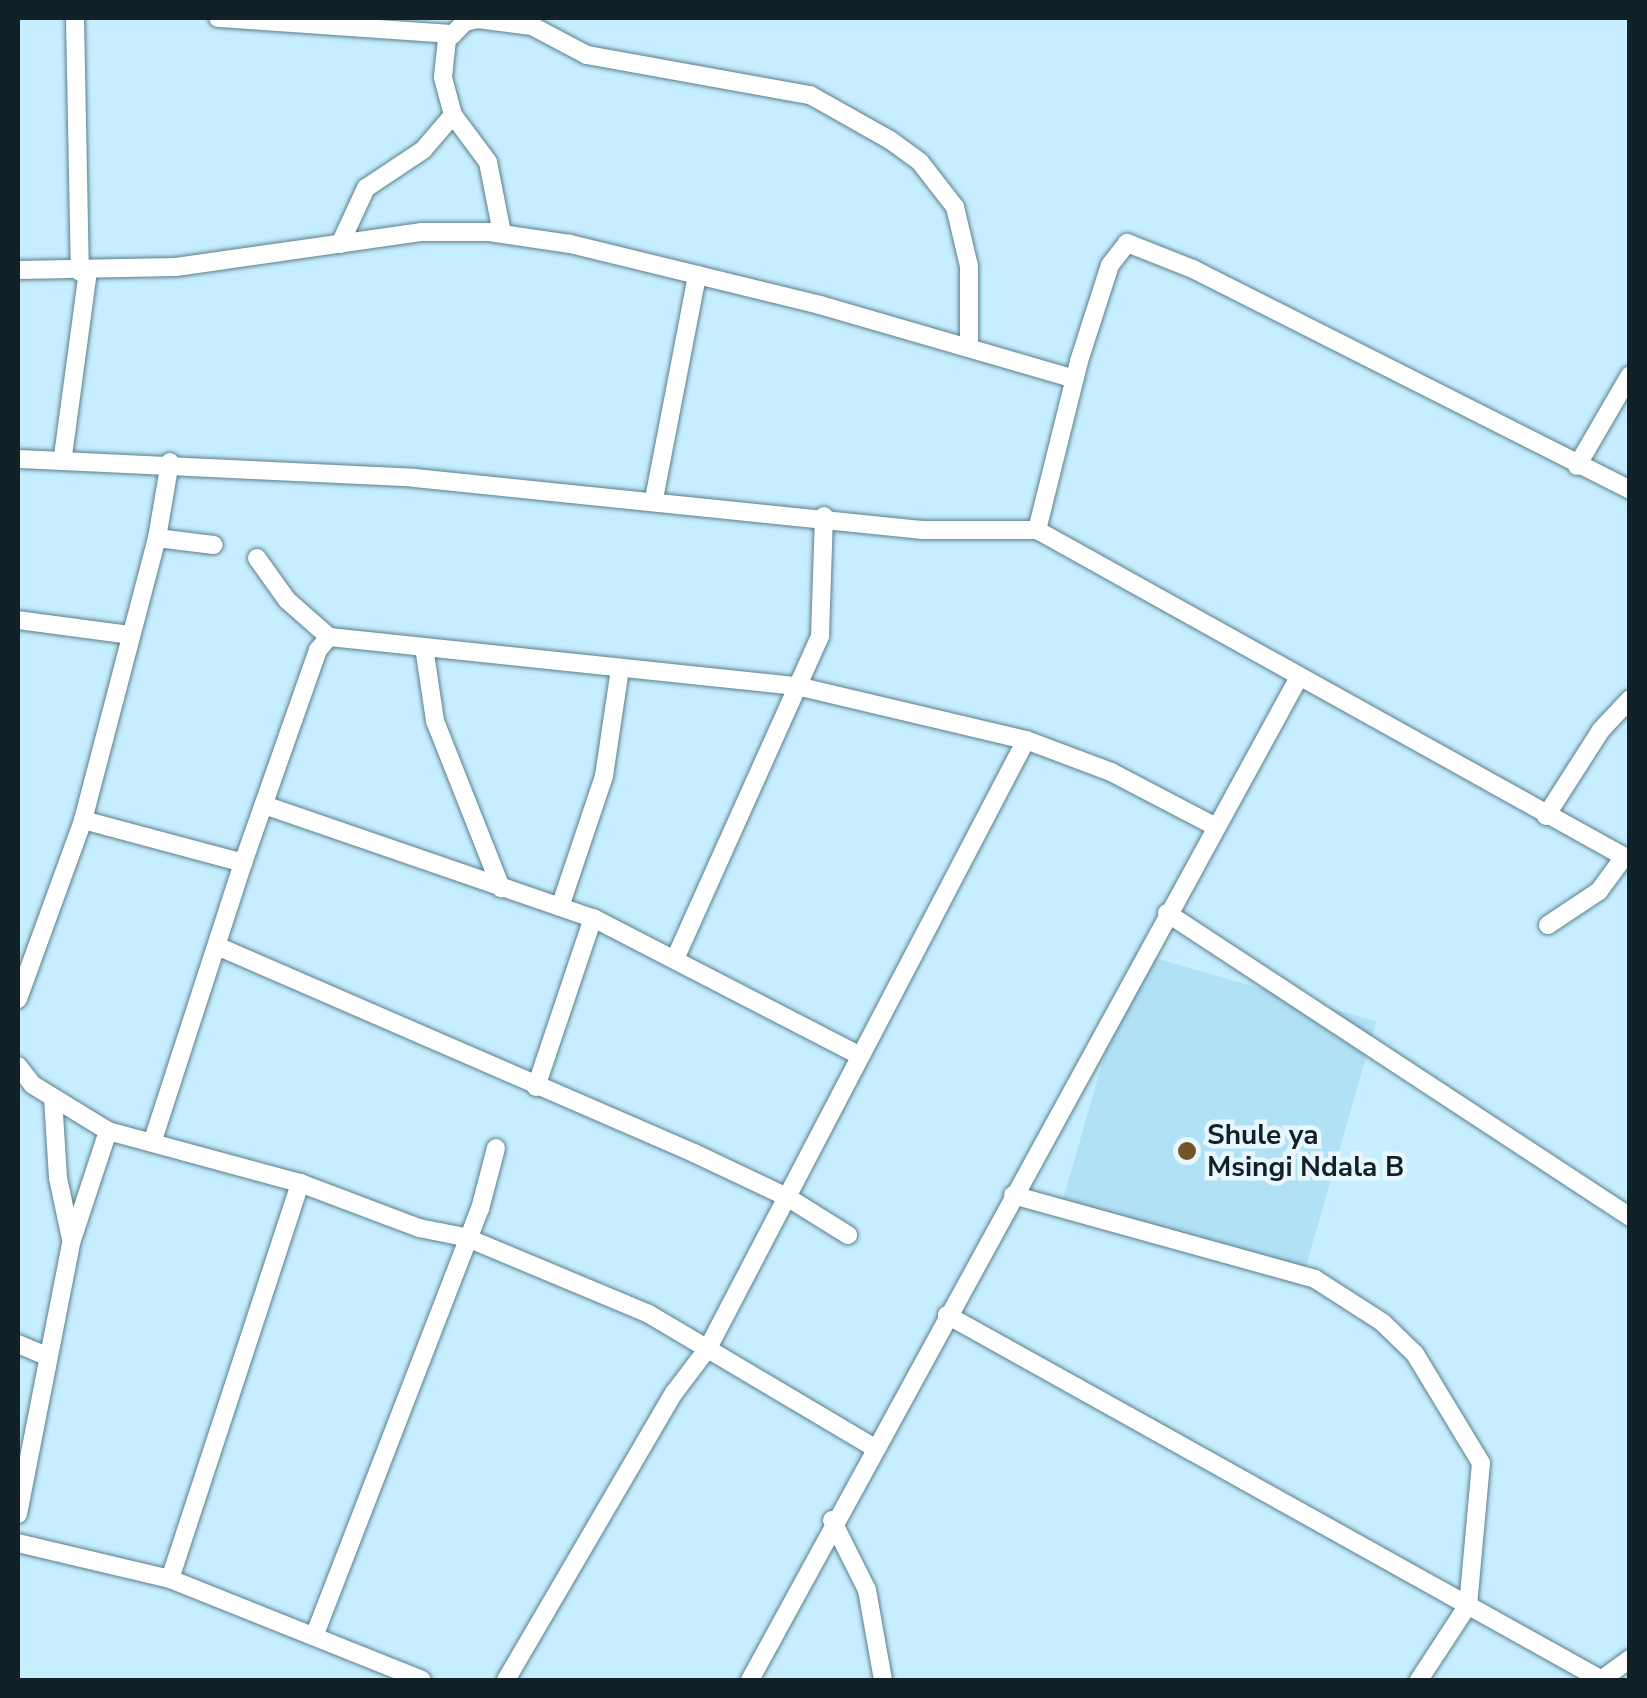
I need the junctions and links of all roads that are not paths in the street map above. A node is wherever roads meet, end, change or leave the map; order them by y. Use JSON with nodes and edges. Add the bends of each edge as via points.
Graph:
{"nodes":[{"id":1,"x":76,"y":18,"type":"edge"},
{"id":2,"x":218,"y":18,"type":"edge"},
{"id":3,"x":453,"y":34,"type":"junction"},
{"id":4,"x":453,"y":115,"type":"junction"},
{"id":5,"x":502,"y":234,"type":"junction"},
{"id":6,"x":340,"y":244,"type":"junction"},
{"id":7,"x":18,"y":270,"type":"edge"},
{"id":8,"x":84,"y":272,"type":"junction"},
{"id":9,"x":698,"y":275,"type":"junction"},
{"id":10,"x":969,"y":347,"type":"junction"},
{"id":11,"x":1630,"y":375,"type":"edge"},
{"id":12,"x":1074,"y":379,"type":"junction"},
{"id":13,"x":63,"y":456,"type":"junction"},
{"id":14,"x":18,"y":459,"type":"edge"},
{"id":15,"x":170,"y":462,"type":"junction"},
{"id":16,"x":1577,"y":466,"type":"junction"},
{"id":17,"x":1630,"y":490,"type":"edge"},
{"id":18,"x":654,"y":499,"type":"junction"},
{"id":19,"x":824,"y":516,"type":"junction"},
{"id":20,"x":1036,"y":530,"type":"junction"},
{"id":21,"x":157,"y":538,"type":"junction"},
{"id":22,"x":214,"y":545,"type":"dead end"},
{"id":23,"x":257,"y":558,"type":"dead end"},
{"id":24,"x":18,"y":620,"type":"edge"},
{"id":25,"x":130,"y":635,"type":"junction"},
{"id":26,"x":329,"y":637,"type":"junction"},
{"id":27,"x":424,"y":648,"type":"junction"},
{"id":28,"x":620,"y":668,"type":"junction"},
{"id":29,"x":1297,"y":681,"type":"junction"},
{"id":30,"x":797,"y":686,"type":"junction"},
{"id":31,"x":1630,"y":699,"type":"edge"},
{"id":32,"x":1026,"y":740,"type":"junction"},
{"id":33,"x":264,"y":804,"type":"junction"},
{"id":34,"x":1546,"y":816,"type":"junction"},
{"id":35,"x":82,"y":820,"type":"junction"},
{"id":36,"x":1216,"y":827,"type":"junction"},
{"id":37,"x":1627,"y":858,"type":"edge"},
{"id":38,"x":243,"y":862,"type":"junction"},
{"id":39,"x":501,"y":888,"type":"junction"},
{"id":40,"x":560,"y":907,"type":"junction"},
{"id":41,"x":1168,"y":913,"type":"junction"},
{"id":42,"x":593,"y":918,"type":"junction"},
{"id":43,"x":1548,"y":925,"type":"dead end"},
{"id":44,"x":217,"y":946,"type":"junction"},
{"id":45,"x":675,"y":959,"type":"junction"},
{"id":46,"x":18,"y":999,"type":"edge"},
{"id":47,"x":858,"y":1055,"type":"junction"},
{"id":48,"x":18,"y":1066,"type":"edge"},
{"id":49,"x":536,"y":1086,"type":"junction"},
{"id":50,"x":52,"y":1098,"type":"junction"},
{"id":51,"x":108,"y":1132,"type":"junction"},
{"id":52,"x":153,"y":1140,"type":"junction"},
{"id":53,"x":496,"y":1148,"type":"dead end"},
{"id":54,"x":300,"y":1183,"type":"junction"},
{"id":55,"x":1013,"y":1195,"type":"junction"},
{"id":56,"x":787,"y":1197,"type":"junction"},
{"id":57,"x":1630,"y":1217,"type":"edge"},
{"id":58,"x":848,"y":1236,"type":"dead end"},
{"id":59,"x":465,"y":1237,"type":"junction"},
{"id":60,"x":72,"y":1240,"type":"junction"},
{"id":61,"x":947,"y":1315,"type":"junction"},
{"id":62,"x":18,"y":1344,"type":"edge"},
{"id":63,"x":708,"y":1348,"type":"junction"},
{"id":64,"x":48,"y":1356,"type":"junction"},
{"id":65,"x":873,"y":1447,"type":"junction"},
{"id":66,"x":18,"y":1514,"type":"edge"},
{"id":67,"x":832,"y":1520,"type":"junction"},
{"id":68,"x":18,"y":1544,"type":"edge"},
{"id":69,"x":170,"y":1579,"type":"junction"},
{"id":70,"x":1468,"y":1605,"type":"junction"},
{"id":71,"x":315,"y":1634,"type":"junction"},
{"id":72,"x":1630,"y":1659,"type":"edge"},
{"id":73,"x":422,"y":1680,"type":"edge"},
{"id":74,"x":506,"y":1680,"type":"edge"},
{"id":75,"x":750,"y":1680,"type":"edge"},
{"id":76,"x":883,"y":1680,"type":"edge"},
{"id":77,"x":1418,"y":1680,"type":"edge"},
{"id":78,"x":1602,"y":1680,"type":"edge"}],
"edges":[{"from":1,"to":8,"type":"street"},
{"from":2,"to":3,"type":"street"},
{"from":3,"to":4,"type":"street","via":[[442,77]]},
{"from":3,"to":10,"type":"street","via":[[478,19],[532,26],[587,56],[810,95],[890,140],[920,162],[955,207],[969,266]]},
{"from":4,"to":5,"type":"street","via":[[488,162]]},
{"from":4,"to":6,"type":"street","via":[[422,150],[366,188]]},
{"from":5,"to":6,"type":"street","via":[[436,231]]},
{"from":5,"to":9,"type":"street"},
{"from":6,"to":8,"type":"street"},
{"from":7,"to":8,"type":"street"},
{"from":8,"to":13,"type":"street"},
{"from":9,"to":10,"type":"street"},
{"from":9,"to":18,"type":"street"},
{"from":10,"to":12,"type":"street"},
{"from":11,"to":16,"type":"street"},
{"from":12,"to":16,"type":"street","via":[[1110,265],[1127,244],[1139,244]]},
{"from":12,"to":20,"type":"street"},
{"from":13,"to":14,"type":"street"},
{"from":13,"to":15,"type":"street"},
{"from":15,"to":18,"type":"street"},
{"from":15,"to":21,"type":"street"},
{"from":16,"to":17,"type":"street"},
{"from":18,"to":19,"type":"street"},
{"from":19,"to":20,"type":"street","via":[[922,530]]},
{"from":19,"to":30,"type":"street","via":[[825,610]]},
{"from":20,"to":29,"type":"street"},
{"from":21,"to":22,"type":"street"},
{"from":21,"to":25,"type":"street"},
{"from":23,"to":26,"type":"street","via":[[288,600]]},
{"from":24,"to":25,"type":"street"},
{"from":25,"to":35,"type":"street"},
{"from":26,"to":27,"type":"street"},
{"from":26,"to":33,"type":"street","via":[[318,650]]},
{"from":27,"to":28,"type":"street"},
{"from":27,"to":39,"type":"street","via":[[436,721]]},
{"from":28,"to":30,"type":"street"},
{"from":28,"to":40,"type":"street","via":[[607,765]]},
{"from":29,"to":34,"type":"street"},
{"from":29,"to":36,"type":"street"},
{"from":30,"to":32,"type":"street"},
{"from":30,"to":45,"type":"street"},
{"from":31,"to":34,"type":"street","via":[[1601,730]]},
{"from":32,"to":36,"type":"street","via":[[1112,772]]},
{"from":32,"to":47,"type":"street"},
{"from":33,"to":38,"type":"street"},
{"from":33,"to":39,"type":"street"},
{"from":34,"to":37,"type":"street"},
{"from":35,"to":38,"type":"street"},
{"from":35,"to":46,"type":"street"},
{"from":36,"to":41,"type":"street"},
{"from":37,"to":43,"type":"street","via":[[1600,892]]},
{"from":38,"to":44,"type":"street"},
{"from":39,"to":40,"type":"street"},
{"from":40,"to":42,"type":"street"},
{"from":41,"to":55,"type":"street"},
{"from":41,"to":57,"type":"street"},
{"from":42,"to":45,"type":"street"},
{"from":42,"to":49,"type":"street"},
{"from":44,"to":49,"type":"street"},
{"from":44,"to":52,"type":"street"},
{"from":45,"to":47,"type":"street"},
{"from":47,"to":56,"type":"street"},
{"from":48,"to":50,"type":"street"},
{"from":49,"to":56,"type":"street"},
{"from":50,"to":51,"type":"street"},
{"from":50,"to":60,"type":"street","via":[[58,1178]]},
{"from":51,"to":52,"type":"street"},
{"from":51,"to":60,"type":"street"},
{"from":52,"to":54,"type":"street"},
{"from":53,"to":59,"type":"street","via":[[484,1199]]},
{"from":54,"to":59,"type":"street","via":[[419,1228]]},
{"from":54,"to":69,"type":"street"},
{"from":55,"to":61,"type":"street"},
{"from":55,"to":70,"type":"street","via":[[1315,1279],[1391,1330],[1415,1354],[1477,1448]]},
{"from":56,"to":58,"type":"street"},
{"from":56,"to":63,"type":"street"},
{"from":59,"to":63,"type":"street","via":[[649,1314]]},
{"from":59,"to":71,"type":"street"},
{"from":60,"to":64,"type":"street"},
{"from":61,"to":65,"type":"street"},
{"from":61,"to":70,"type":"street"},
{"from":62,"to":64,"type":"street"},
{"from":63,"to":65,"type":"street"},
{"from":63,"to":74,"type":"street","via":[[664,1408]]},
{"from":64,"to":66,"type":"street"},
{"from":65,"to":67,"type":"street"},
{"from":67,"to":75,"type":"street"},
{"from":67,"to":76,"type":"street","via":[[868,1590]]},
{"from":68,"to":69,"type":"street"},
{"from":69,"to":71,"type":"street"},
{"from":70,"to":77,"type":"street"},
{"from":70,"to":78,"type":"street"},
{"from":71,"to":73,"type":"street"},
{"from":72,"to":78,"type":"street"}]}
